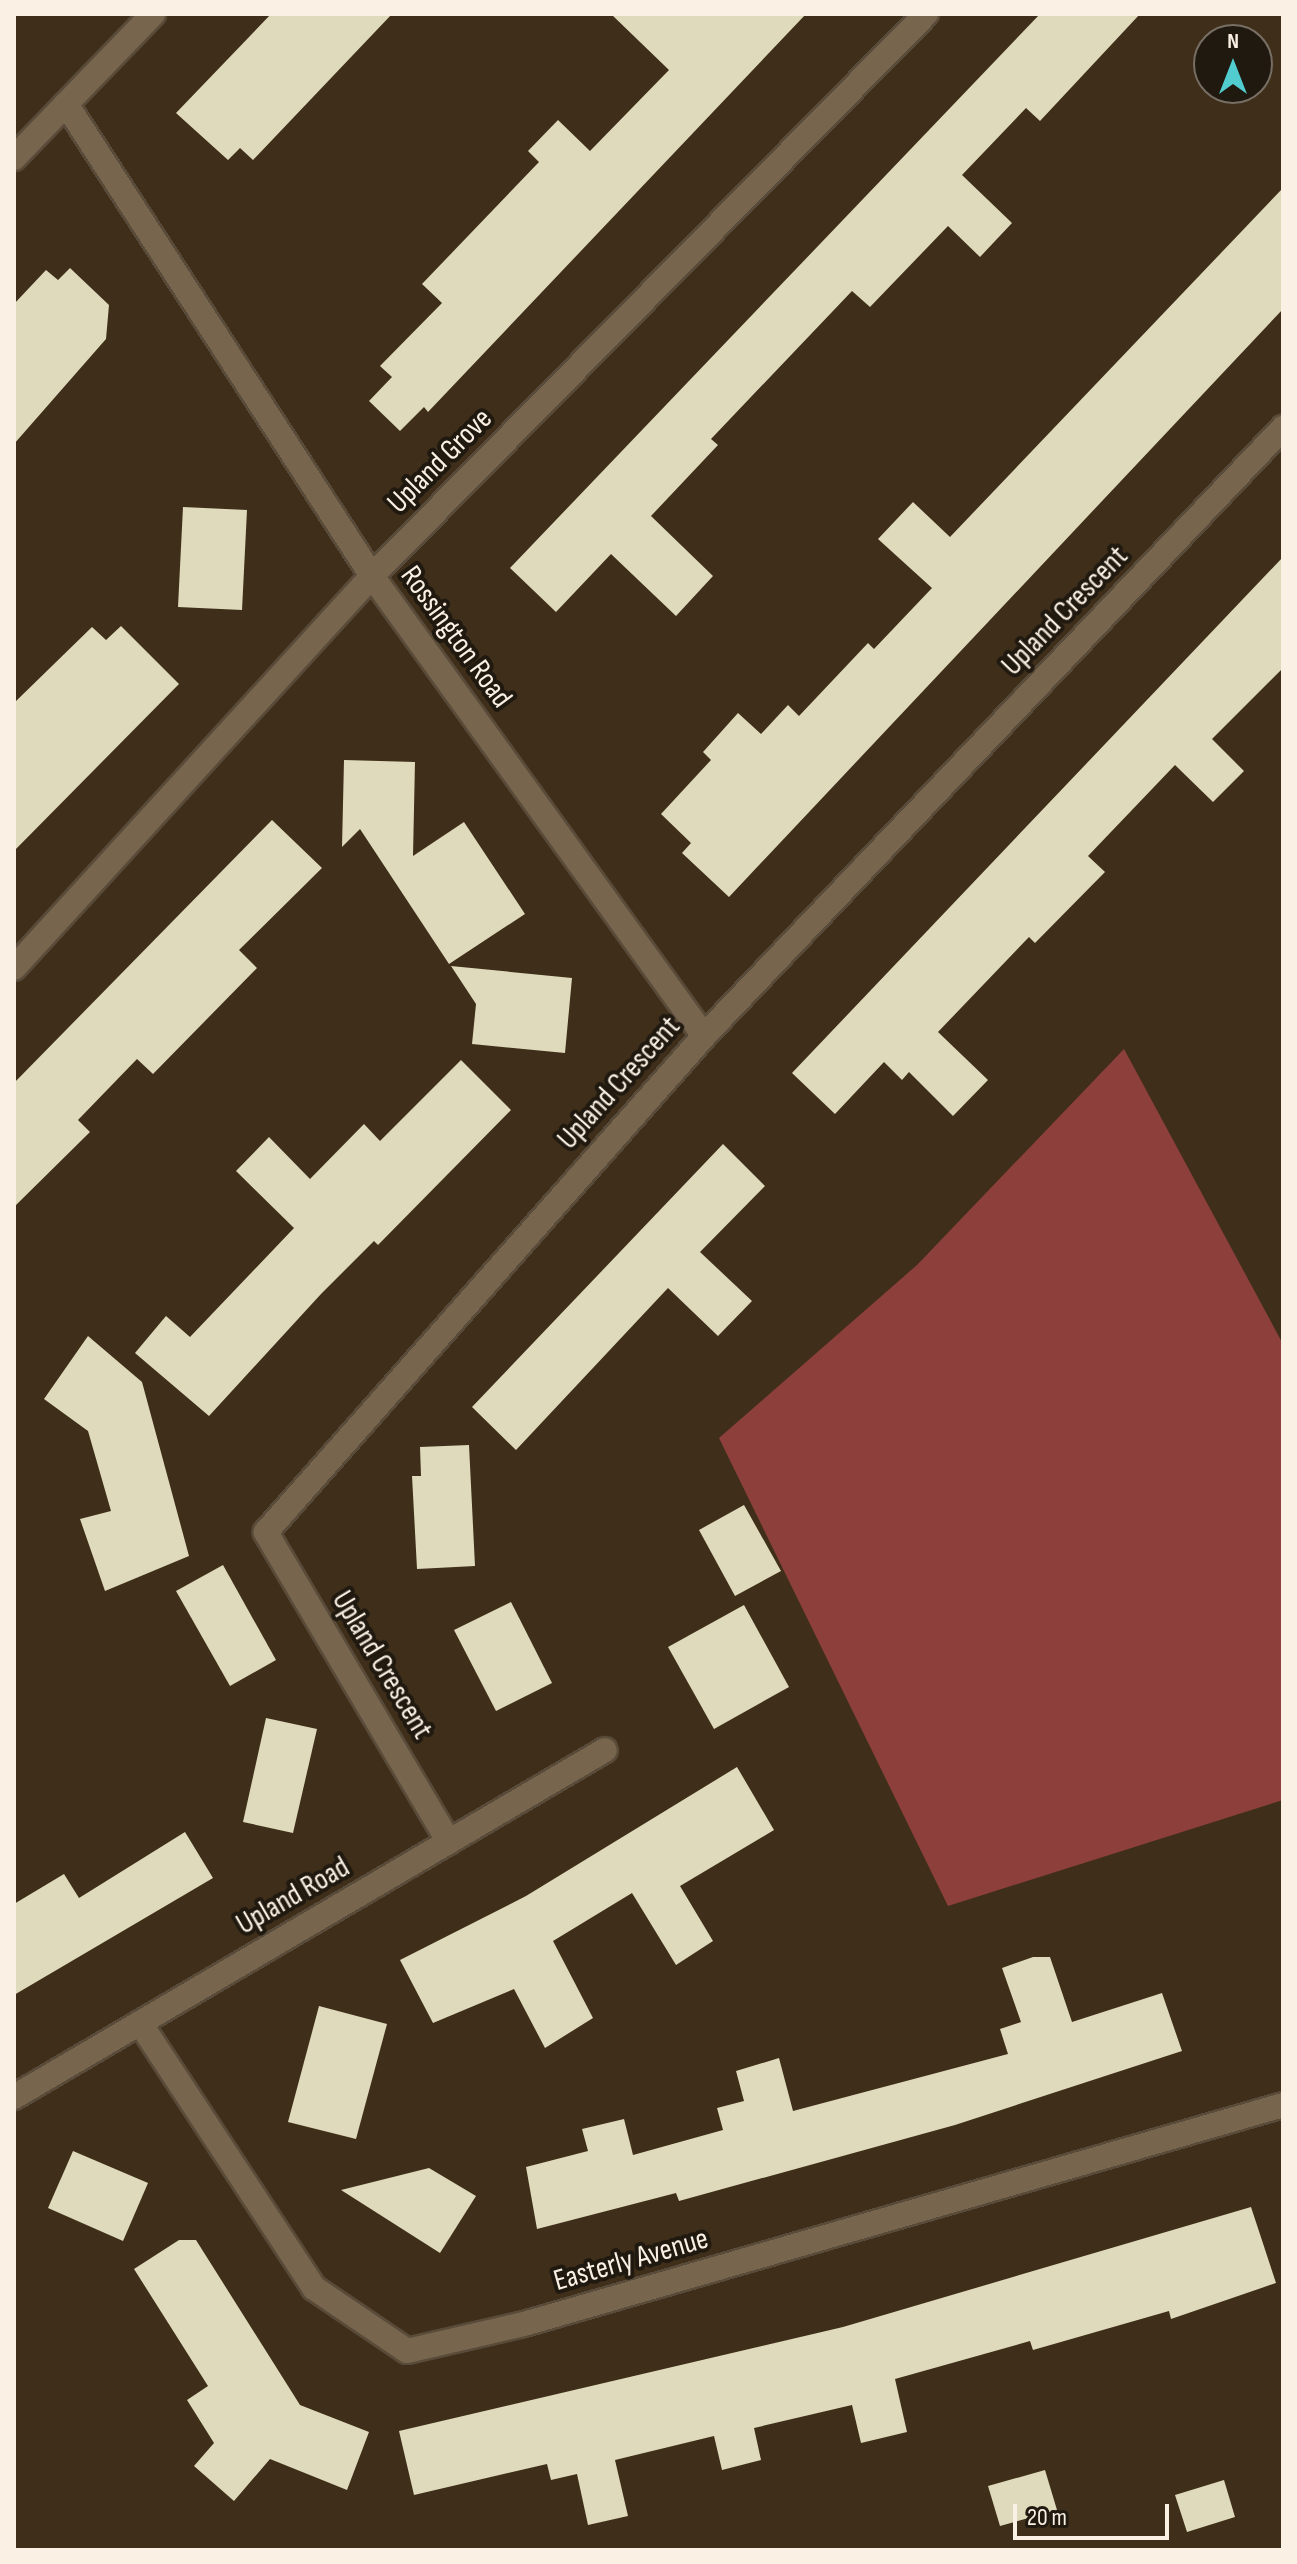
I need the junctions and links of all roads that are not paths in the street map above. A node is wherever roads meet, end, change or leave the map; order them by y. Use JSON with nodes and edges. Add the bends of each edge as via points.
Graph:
{"nodes":[{"id":1,"x":153,"y":14,"type":"edge"},
{"id":2,"x":926,"y":14,"type":"edge"},
{"id":3,"x":66,"y":104,"type":"junction"},
{"id":4,"x":14,"y":158,"type":"edge"},
{"id":5,"x":1283,"y":428,"type":"edge"},
{"id":6,"x":372,"y":576,"type":"junction"},
{"id":7,"x":14,"y":968,"type":"edge"},
{"id":8,"x":704,"y":1036,"type":"junction"},
{"id":9,"x":605,"y":1750,"type":"dead end"},
{"id":10,"x":449,"y":1842,"type":"junction"},
{"id":11,"x":140,"y":2023,"type":"junction"},
{"id":12,"x":14,"y":2097,"type":"edge"},
{"id":13,"x":1283,"y":2105,"type":"edge"}],
"edges":[{"from":1,"to":3,"type":"street"},
{"from":2,"to":6,"type":"street","name":"Upland Grove"},
{"from":3,"to":4,"type":"street"},
{"from":3,"to":6,"type":"street","name":"Rossington Road"},
{"from":5,"to":8,"type":"street","name":"Upland Crescent"},
{"from":6,"to":7,"type":"street","name":"Upland Grove"},
{"from":6,"to":8,"type":"street","name":"Rossington Road"},
{"from":8,"to":10,"type":"street","name":"Upland Crescent","via":[[266,1532]]},
{"from":9,"to":10,"type":"street","name":"Upland Road"},
{"from":10,"to":11,"type":"street","name":"Upland Road"},
{"from":11,"to":12,"type":"street","name":"Upland Road"},
{"from":11,"to":13,"type":"street","name":"Easterly Avenue","via":[[314,2288],[407,2351],[539,2320]]}]}
